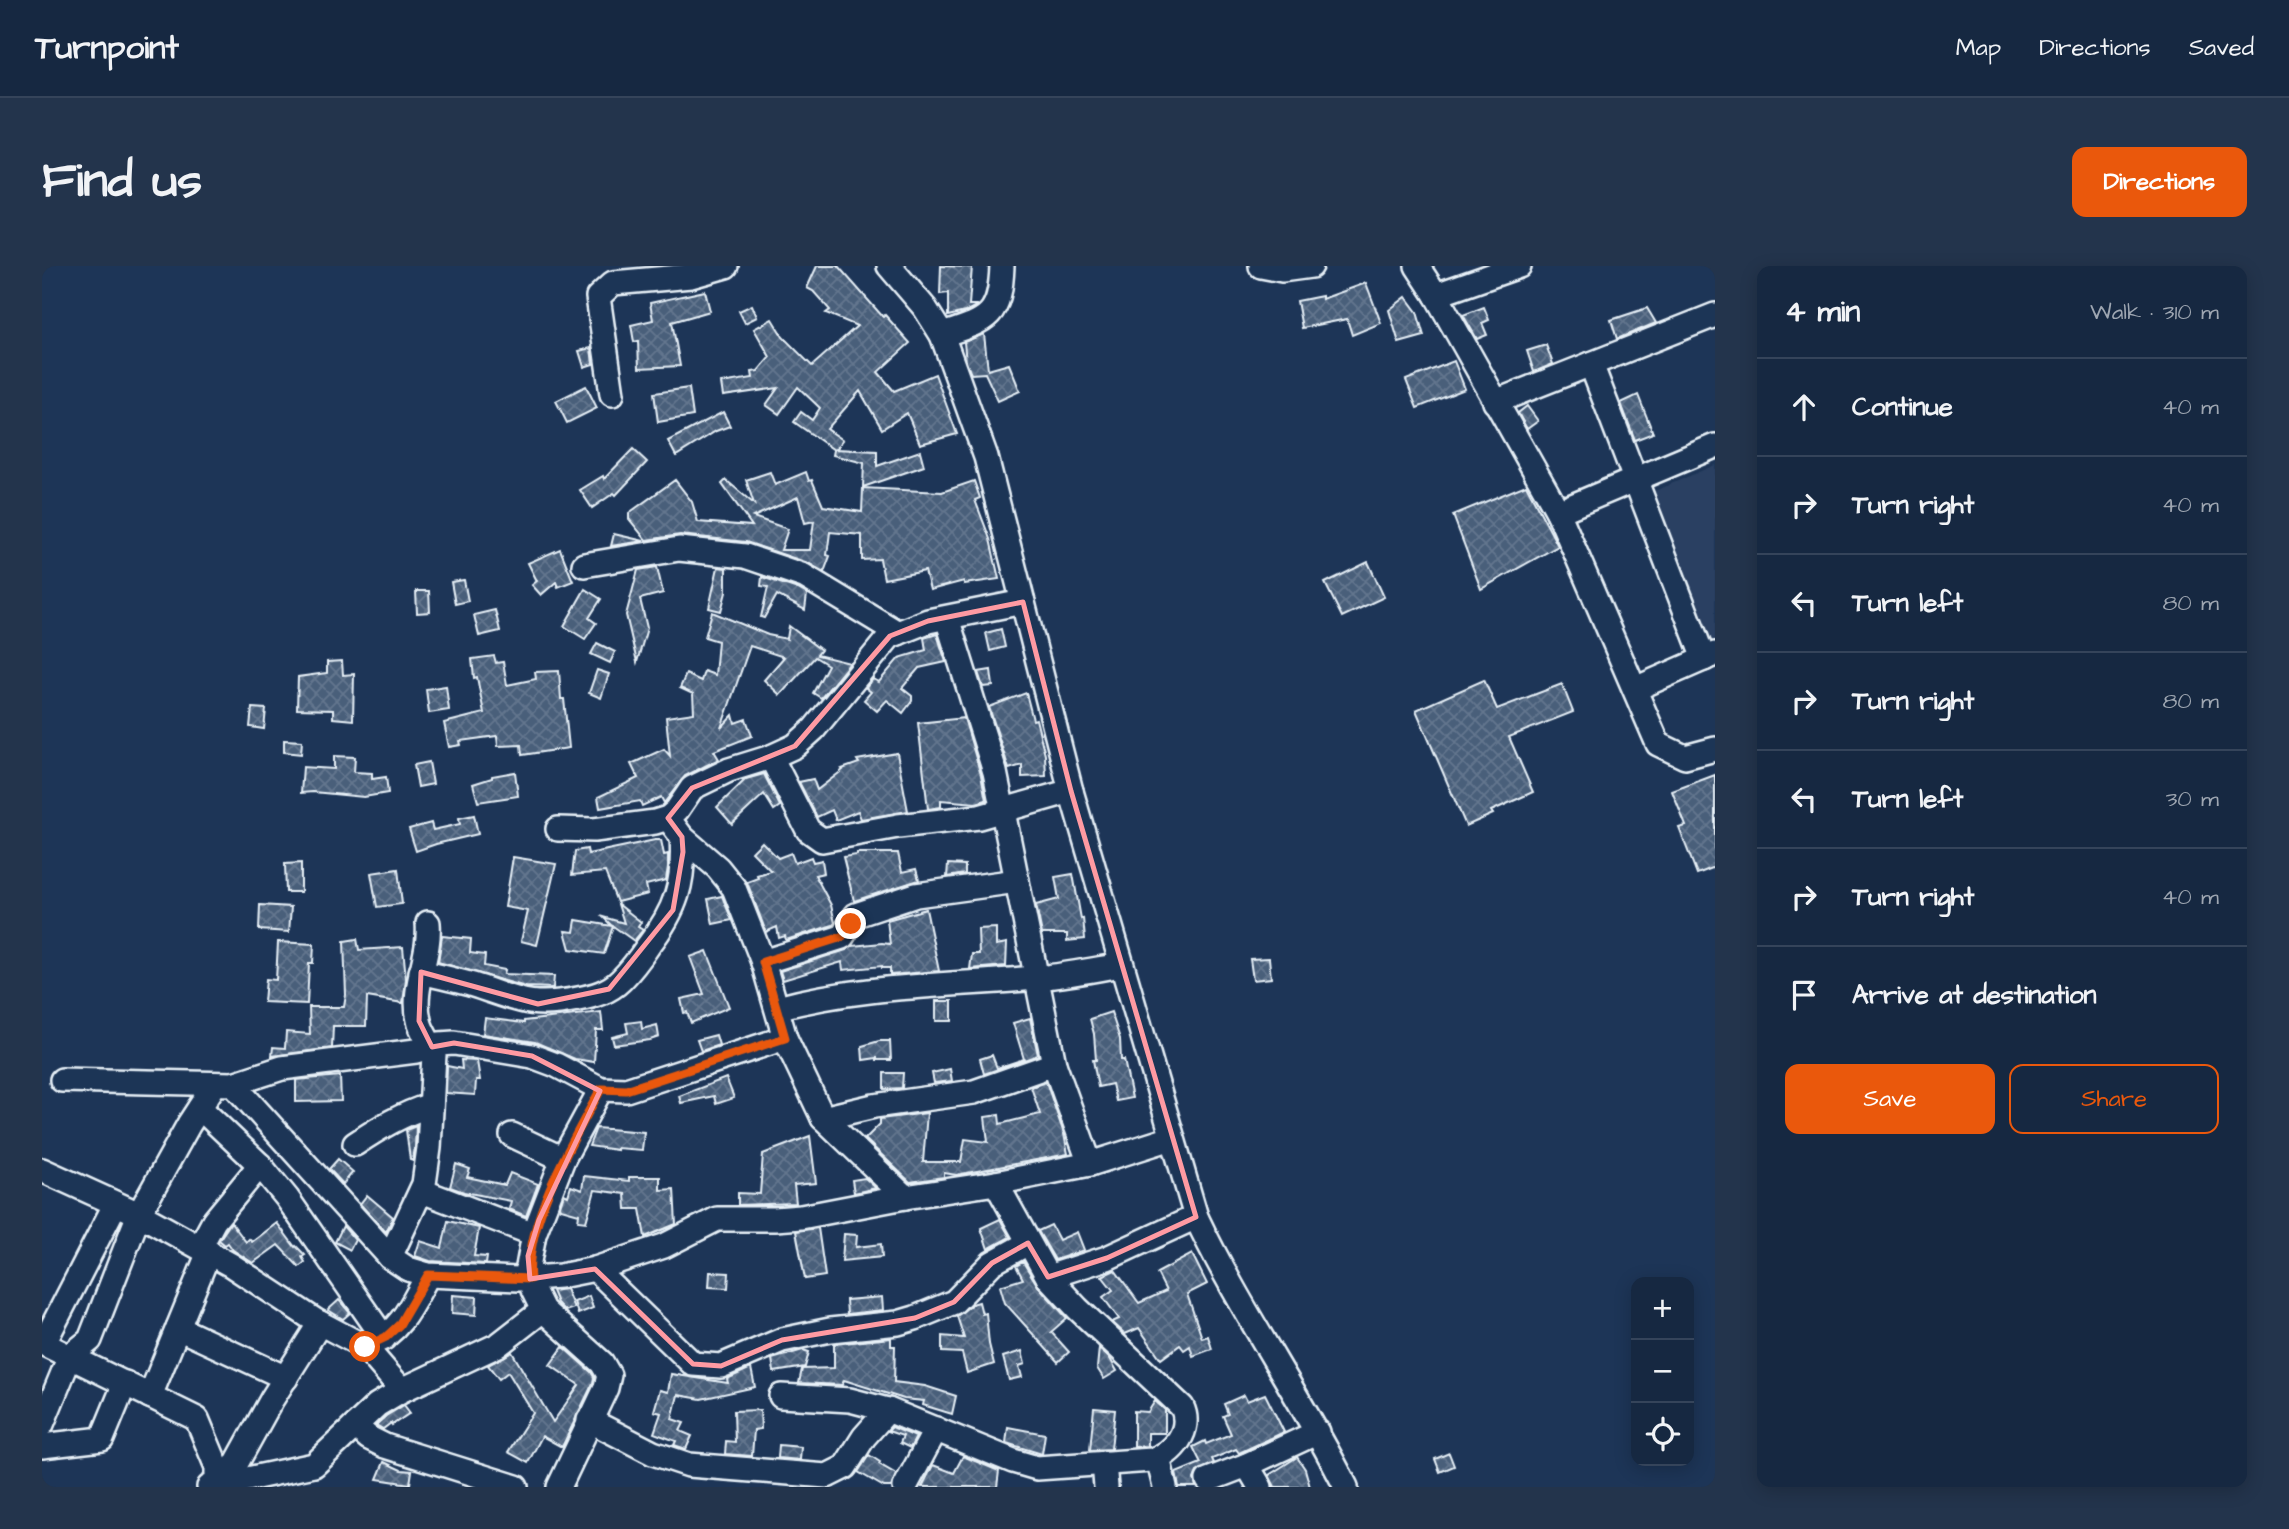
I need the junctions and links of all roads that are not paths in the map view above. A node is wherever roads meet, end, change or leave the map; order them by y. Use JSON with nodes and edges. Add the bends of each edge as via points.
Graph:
{"nodes":[{"id":1,"x":726,"y":266,"type":"edge"},
{"id":2,"x":889,"y":266,"type":"edge"},
{"id":3,"x":908,"y":266,"type":"edge"},
{"id":4,"x":1003,"y":266,"type":"edge"},
{"id":5,"x":1261,"y":266,"type":"edge"},
{"id":6,"x":1311,"y":266,"type":"edge"},
{"id":7,"x":1417,"y":266,"type":"edge"},
{"id":8,"x":1519,"y":266,"type":"edge"},
{"id":9,"x":909,"y":289,"type":"junction"},
{"id":10,"x":1436,"y":295,"type":"junction"},
{"id":11,"x":1715,"y":315,"type":"edge"},
{"id":12,"x":942,"y":335,"type":"junction"},
{"id":13,"x":1591,"y":364,"type":"junction"},
{"id":14,"x":612,"y":394,"type":"dead end"},
{"id":15,"x":1495,"y":402,"type":"junction"},
{"id":16,"x":1715,"y":446,"type":"edge"},
{"id":17,"x":1636,"y":479,"type":"junction"},
{"id":18,"x":1558,"y":512,"type":"junction"},
{"id":19,"x":584,"y":565,"type":"dead end"},
{"id":20,"x":1023,"y":602,"type":"junction"},
{"id":21,"x":947,"y":618,"type":"junction"},
{"id":22,"x":898,"y":633,"type":"junction"},
{"id":23,"x":1710,"y":657,"type":"edge"},
{"id":24,"x":1635,"y":689,"type":"junction"},
{"id":25,"x":1715,"y":749,"type":"edge"},
{"id":26,"x":771,"y":757,"type":"junction"},
{"id":27,"x":1071,"y":790,"type":"junction"},
{"id":28,"x":1004,"y":811,"type":"junction"},
{"id":29,"x":668,"y":818,"type":"junction"},
{"id":30,"x":558,"y":829,"type":"dead end"},
{"id":31,"x":682,"y":837,"type":"junction"},
{"id":32,"x":1017,"y":881,"type":"junction"},
{"id":33,"x":428,"y":923,"type":"dead end"},
{"id":34,"x":763,"y":962,"type":"junction"},
{"id":35,"x":1121,"y":965,"type":"junction"},
{"id":36,"x":421,"y":972,"type":"junction"},
{"id":37,"x":1035,"y":978,"type":"junction"},
{"id":38,"x":777,"y":1008,"type":"junction"},
{"id":39,"x":785,"y":1038,"type":"junction"},
{"id":40,"x":432,"y":1047,"type":"junction"},
{"id":41,"x":1054,"y":1064,"type":"junction"},
{"id":42,"x":62,"y":1080,"type":"dead end"},
{"id":43,"x":224,"y":1084,"type":"junction"},
{"id":44,"x":601,"y":1089,"type":"junction"},
{"id":45,"x":431,"y":1105,"type":"junction"},
{"id":46,"x":200,"y":1108,"type":"junction"},
{"id":47,"x":823,"y":1118,"type":"junction"},
{"id":48,"x":512,"y":1135,"type":"dead end"},
{"id":49,"x":1172,"y":1138,"type":"junction"},
{"id":50,"x":355,"y":1144,"type":"dead end"},
{"id":51,"x":563,"y":1159,"type":"junction"},
{"id":52,"x":1090,"y":1164,"type":"junction"},
{"id":53,"x":260,"y":1165,"type":"junction"},
{"id":54,"x":42,"y":1170,"type":"edge"},
{"id":55,"x":996,"y":1184,"type":"junction"},
{"id":56,"x":422,"y":1191,"type":"junction"},
{"id":57,"x":905,"y":1197,"type":"junction"},
{"id":58,"x":115,"y":1205,"type":"junction"},
{"id":59,"x":139,"y":1214,"type":"junction"},
{"id":60,"x":1196,"y":1217,"type":"junction"},
{"id":61,"x":534,"y":1234,"type":"junction"},
{"id":62,"x":1028,"y":1243,"type":"junction"},
{"id":63,"x":204,"y":1249,"type":"junction"},
{"id":64,"x":390,"y":1257,"type":"junction"},
{"id":65,"x":595,"y":1269,"type":"junction"},
{"id":66,"x":428,"y":1275,"type":"junction"},
{"id":67,"x":1048,"y":1277,"type":"junction"},
{"id":68,"x":530,"y":1279,"type":"junction"},
{"id":69,"x":543,"y":1310,"type":"junction"},
{"id":70,"x":320,"y":1323,"type":"junction"},
{"id":71,"x":178,"y":1328,"type":"junction"},
{"id":72,"x":43,"y":1343,"type":"edge"},
{"id":73,"x":375,"y":1343,"type":"junction"},
{"id":74,"x":69,"y":1356,"type":"junction"},
{"id":75,"x":286,"y":1378,"type":"junction"},
{"id":76,"x":125,"y":1383,"type":"junction"},
{"id":77,"x":401,"y":1390,"type":"junction"},
{"id":78,"x":150,"y":1396,"type":"junction"},
{"id":79,"x":781,"y":1396,"type":"dead end"},
{"id":80,"x":888,"y":1410,"type":"junction"},
{"id":81,"x":589,"y":1420,"type":"junction"},
{"id":82,"x":42,"y":1424,"type":"edge"},
{"id":83,"x":355,"y":1426,"type":"junction"},
{"id":84,"x":936,"y":1429,"type":"junction"},
{"id":85,"x":1318,"y":1432,"type":"junction"},
{"id":86,"x":42,"y":1446,"type":"edge"},
{"id":87,"x":1158,"y":1458,"type":"junction"},
{"id":88,"x":1104,"y":1463,"type":"junction"},
{"id":89,"x":1247,"y":1465,"type":"junction"},
{"id":90,"x":1208,"y":1480,"type":"dead end"},
{"id":91,"x":217,"y":1485,"type":"edge"},
{"id":92,"x":516,"y":1487,"type":"edge"},
{"id":93,"x":559,"y":1487,"type":"edge"},
{"id":94,"x":905,"y":1487,"type":"edge"},
{"id":95,"x":1107,"y":1487,"type":"edge"},
{"id":96,"x":1165,"y":1487,"type":"edge"},
{"id":97,"x":1260,"y":1487,"type":"edge"},
{"id":98,"x":1346,"y":1487,"type":"edge"}],
"edges":[{"from":1,"to":14,"type":"street","via":[[691,276],[613,283],[598,297]]},
{"from":2,"to":9,"type":"street"},
{"from":3,"to":9,"type":"street"},
{"from":4,"to":12,"type":"street","via":[[994,311]]},
{"from":5,"to":6,"type":"street","via":[[1282,270]]},
{"from":7,"to":10,"type":"street"},
{"from":8,"to":10,"type":"street"},
{"from":9,"to":12,"type":"street"},
{"from":10,"to":15,"type":"street"},
{"from":11,"to":13,"type":"street"},
{"from":12,"to":20,"type":"street","via":[[986,457]]},
{"from":13,"to":15,"type":"street"},
{"from":13,"to":17,"type":"street"},
{"from":15,"to":18,"type":"street"},
{"from":16,"to":17,"type":"street"},
{"from":17,"to":18,"type":"street"},
{"from":17,"to":23,"type":"street"},
{"from":18,"to":24,"type":"street"},
{"from":19,"to":22,"type":"street","via":[[679,549],[746,556],[804,576]]},
{"from":20,"to":21,"type":"street"},
{"from":20,"to":27,"type":"street"},
{"from":21,"to":22,"type":"street"},
{"from":21,"to":28,"type":"street"},
{"from":22,"to":26,"type":"street","via":[[890,636],[814,729]]},
{"from":23,"to":24,"type":"street"},
{"from":24,"to":25,"type":"street","via":[[1658,744],[1685,757]]},
{"from":26,"to":28,"type":"street","via":[[808,830],[822,840]]},
{"from":26,"to":29,"type":"street","via":[[692,788]]},
{"from":27,"to":28,"type":"street"},
{"from":27,"to":35,"type":"street"},
{"from":28,"to":32,"type":"street"},
{"from":29,"to":30,"type":"street","via":[[594,830]]},
{"from":29,"to":31,"type":"street"},
{"from":31,"to":34,"type":"street","via":[[734,888]]},
{"from":31,"to":36,"type":"street","via":[[682,876],[673,910],[631,969],[609,989],[581,999],[538,1004]]},
{"from":32,"to":34,"type":"street","via":[[916,895],[856,915],[842,937]]},
{"from":32,"to":37,"type":"street"},
{"from":33,"to":36,"type":"street","via":[[430,940]]},
{"from":34,"to":38,"type":"street"},
{"from":35,"to":37,"type":"street"},
{"from":35,"to":49,"type":"street"},
{"from":36,"to":40,"type":"street","via":[[419,1021]]},
{"from":37,"to":38,"type":"street","via":[[907,986]]},
{"from":37,"to":41,"type":"street"},
{"from":38,"to":39,"type":"street"},
{"from":39,"to":44,"type":"street","via":[[626,1090]]},
{"from":39,"to":47,"type":"street"},
{"from":40,"to":43,"type":"street","via":[[282,1068]]},
{"from":40,"to":44,"type":"street","via":[[454,1043],[532,1056]]},
{"from":40,"to":45,"type":"street"},
{"from":41,"to":47,"type":"street","via":[[974,1092]]},
{"from":41,"to":52,"type":"street"},
{"from":42,"to":43,"type":"street"},
{"from":43,"to":46,"type":"street"},
{"from":43,"to":64,"type":"street"},
{"from":44,"to":51,"type":"street"},
{"from":45,"to":50,"type":"street","via":[[380,1126]]},
{"from":45,"to":56,"type":"street"},
{"from":46,"to":53,"type":"street"},
{"from":46,"to":59,"type":"street"},
{"from":47,"to":57,"type":"street"},
{"from":48,"to":51,"type":"street"},
{"from":49,"to":52,"type":"street"},
{"from":49,"to":60,"type":"street"},
{"from":51,"to":61,"type":"street"},
{"from":52,"to":55,"type":"street"},
{"from":53,"to":63,"type":"street","via":[[214,1221]]},
{"from":53,"to":73,"type":"street","via":[[307,1225]]},
{"from":54,"to":58,"type":"street"},
{"from":55,"to":57,"type":"street"},
{"from":55,"to":62,"type":"street"},
{"from":56,"to":61,"type":"street"},
{"from":56,"to":64,"type":"street"},
{"from":57,"to":65,"type":"street","via":[[802,1217],[717,1219],[678,1241]]},
{"from":58,"to":59,"type":"street"},
{"from":58,"to":72,"type":"street"},
{"from":59,"to":63,"type":"street"},
{"from":59,"to":74,"type":"street","via":[[90,1340]]},
{"from":60,"to":67,"type":"street","via":[[1107,1258]]},
{"from":60,"to":85,"type":"street"},
{"from":61,"to":68,"type":"street","via":[[528,1256]]},
{"from":62,"to":65,"type":"street","via":[[992,1263],[954,1302],[915,1318],[782,1340],[722,1366],[693,1364]]},
{"from":62,"to":67,"type":"street"},
{"from":63,"to":70,"type":"street"},
{"from":63,"to":71,"type":"street"},
{"from":64,"to":66,"type":"street"},
{"from":65,"to":68,"type":"street"},
{"from":66,"to":68,"type":"street"},
{"from":66,"to":73,"type":"street","via":[[399,1325]]},
{"from":67,"to":87,"type":"street","via":[[1182,1407],[1185,1429]]},
{"from":68,"to":69,"type":"street"},
{"from":69,"to":77,"type":"street","via":[[498,1345]]},
{"from":69,"to":81,"type":"street","via":[[607,1368],[608,1382]]},
{"from":70,"to":73,"type":"street"},
{"from":70,"to":75,"type":"street"},
{"from":71,"to":75,"type":"street"},
{"from":71,"to":78,"type":"street"},
{"from":72,"to":74,"type":"street"},
{"from":73,"to":77,"type":"street"},
{"from":74,"to":76,"type":"street"},
{"from":74,"to":82,"type":"street"},
{"from":75,"to":91,"type":"street"},
{"from":76,"to":78,"type":"street"},
{"from":76,"to":86,"type":"street","via":[[102,1439]]},
{"from":77,"to":83,"type":"street"},
{"from":78,"to":91,"type":"street","via":[[197,1419],[217,1467]]},
{"from":79,"to":80,"type":"street","via":[[838,1399]]},
{"from":80,"to":81,"type":"street","via":[[845,1467],[827,1476],[689,1465],[653,1453]]},
{"from":80,"to":84,"type":"street"},
{"from":81,"to":93,"type":"street"},
{"from":83,"to":91,"type":"street","via":[[314,1465]]},
{"from":83,"to":92,"type":"street","via":[[385,1446]]},
{"from":84,"to":88,"type":"street","via":[[1025,1465],[1049,1468]]},
{"from":84,"to":94,"type":"street"},
{"from":85,"to":89,"type":"street"},
{"from":85,"to":98,"type":"street"},
{"from":87,"to":88,"type":"street"},
{"from":87,"to":96,"type":"street"},
{"from":88,"to":95,"type":"street"},
{"from":89,"to":90,"type":"street"},
{"from":89,"to":97,"type":"street"}]}
